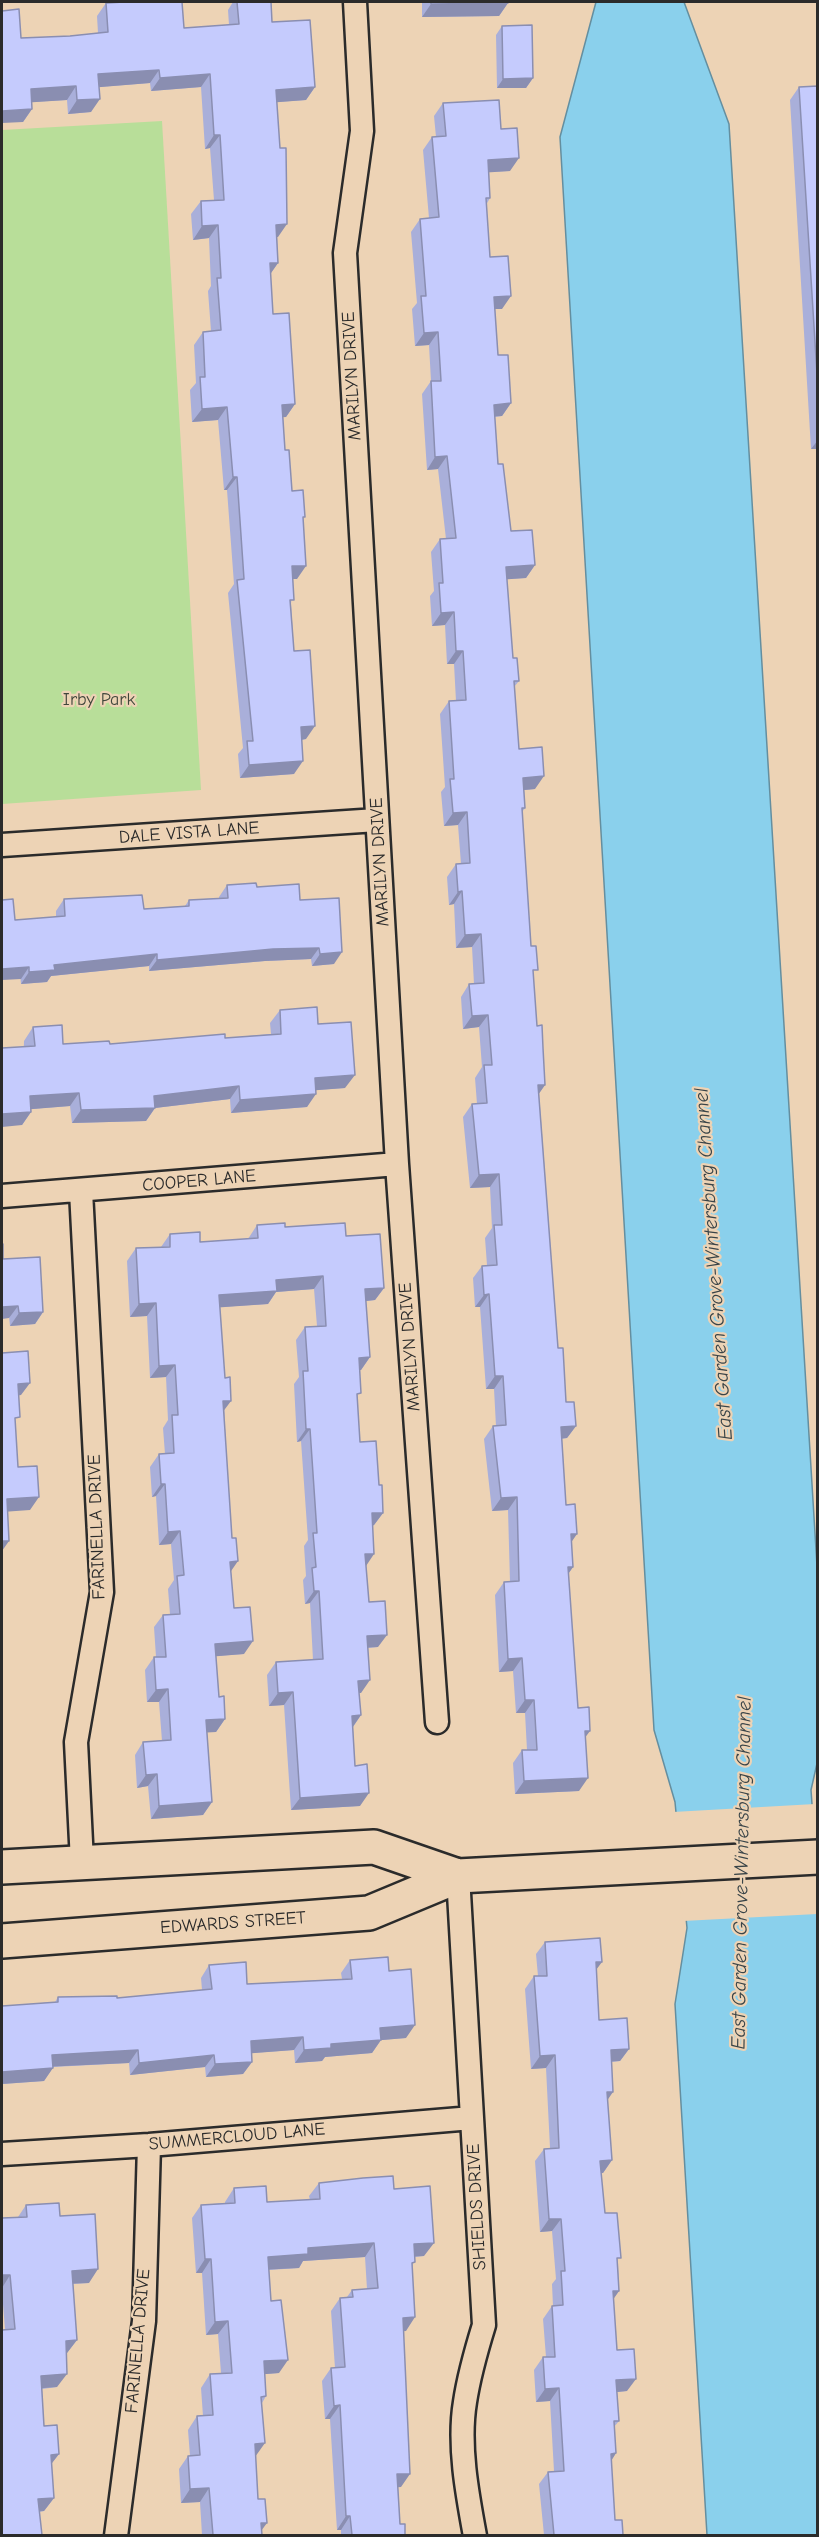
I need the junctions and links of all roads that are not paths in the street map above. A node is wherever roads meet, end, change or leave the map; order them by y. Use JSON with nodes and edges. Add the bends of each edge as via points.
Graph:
{"nodes":[{"id":1,"x":355,"y":2,"type":"edge"},
{"id":2,"x":377,"y":820,"type":"junction"},
{"id":3,"x":2,"y":845,"type":"edge"},
{"id":4,"x":397,"y":1164,"type":"junction"},
{"id":5,"x":81,"y":1191,"type":"junction"},
{"id":6,"x":2,"y":1196,"type":"edge"},
{"id":7,"x":437,"y":1722,"type":"dead end"},
{"id":8,"x":818,"y":1857,"type":"edge"},
{"id":9,"x":82,"y":1862,"type":"junction"},
{"id":10,"x":2,"y":1867,"type":"edge"},
{"id":11,"x":458,"y":1876,"type":"junction"},
{"id":12,"x":2,"y":1941,"type":"edge"},
{"id":13,"x":472,"y":2118,"type":"junction"},
{"id":14,"x":149,"y":2145,"type":"junction"},
{"id":15,"x":2,"y":2154,"type":"edge"},
{"id":16,"x":116,"y":2535,"type":"edge"},
{"id":17,"x":475,"y":2535,"type":"edge"}],
"edges":[{"from":1,"to":2,"type":"street","name":"MARILYN DRIVE","via":[[362,131],[345,253]]},
{"from":2,"to":3,"type":"street","name":"DALE VISTA LANE"},
{"from":2,"to":4,"type":"street","name":"MARILYN DRIVE"},
{"from":4,"to":5,"type":"street","name":"COOPER LANE"},
{"from":4,"to":7,"type":"street","name":"MARILYN DRIVE"},
{"from":5,"to":6,"type":"street","name":"COOPER LANE"},
{"from":5,"to":9,"type":"street","name":"FARINELLA DRIVE","via":[[102,1592],[76,1742]]},
{"from":8,"to":11,"type":"main road","name":"EDWARDS STREET"},
{"from":9,"to":10,"type":"main road","name":"EDWARDS STREET"},
{"from":9,"to":11,"type":"main road","name":"EDWARDS STREET","via":[[374,1847]]},
{"from":11,"to":12,"type":"main road","name":"EDWARDS STREET","via":[[369,1913]]},
{"from":11,"to":13,"type":"street","name":"SHIELDS DRIVE"},
{"from":13,"to":14,"type":"street","name":"SUMMERCLOUD LANE"},
{"from":13,"to":17,"type":"street","name":"SHIELDS DRIVE","via":[[484,2325],[464,2404],[465,2456]]},
{"from":14,"to":15,"type":"street","name":"SUMMERCLOUD LANE"},
{"from":14,"to":16,"type":"street","name":"FARINELLA DRIVE","via":[[144,2321]]}]}
